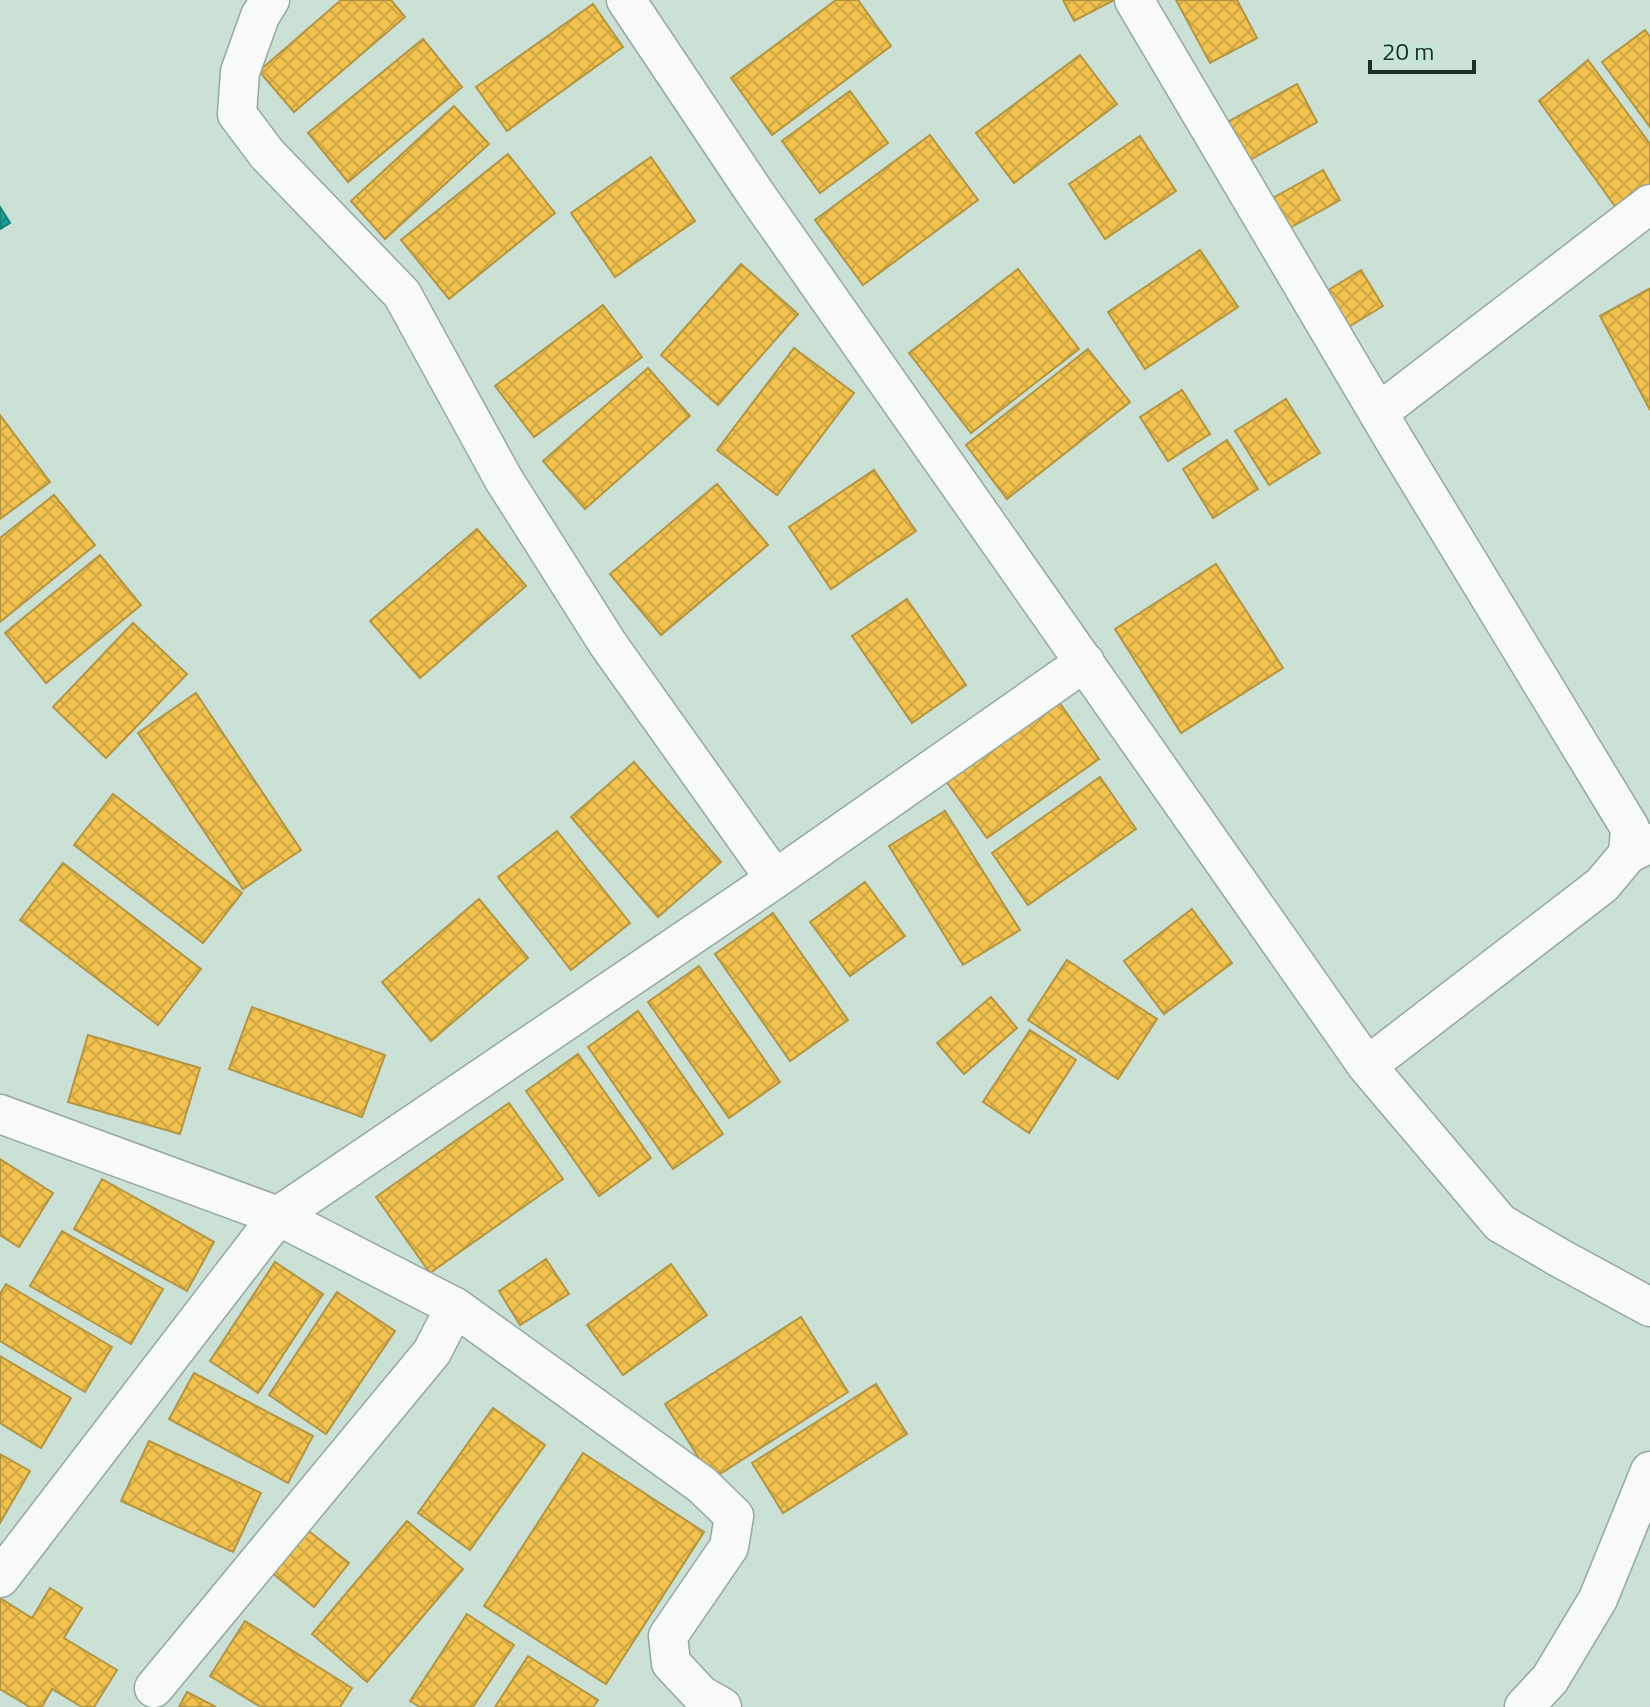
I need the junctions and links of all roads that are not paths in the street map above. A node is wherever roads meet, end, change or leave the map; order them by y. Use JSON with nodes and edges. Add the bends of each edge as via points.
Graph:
{"nodes":[{"id":1,"x":270,"y":0,"type":"edge"},
{"id":2,"x":626,"y":0,"type":"edge"},
{"id":3,"x":1134,"y":0,"type":"edge"},
{"id":4,"x":1650,"y":204,"type":"edge"},
{"id":5,"x":1378,"y":413,"type":"junction"},
{"id":6,"x":1085,"y":662,"type":"junction"},
{"id":7,"x":1639,"y":849,"type":"edge"},
{"id":8,"x":775,"y":879,"type":"junction"},
{"id":9,"x":1367,"y":1066,"type":"junction"},
{"id":10,"x":0,"y":1114,"type":"edge"},
{"id":11,"x":278,"y":1216,"type":"junction"},
{"id":12,"x":455,"y":1307,"type":"junction"},
{"id":13,"x":1650,"y":1307,"type":"edge"},
{"id":14,"x":1650,"y":1471,"type":"edge"},
{"id":15,"x":0,"y":1578,"type":"edge"},
{"id":16,"x":154,"y":1688,"type":"dead end"},
{"id":17,"x":722,"y":1707,"type":"edge"},
{"id":18,"x":1524,"y":1707,"type":"edge"}],
"edges":[{"from":1,"to":8,"type":"street","via":[[240,72],[237,114],[267,154],[402,294],[504,480],[608,644]]},
{"from":2,"to":6,"type":"street"},
{"from":3,"to":5,"type":"street"},
{"from":4,"to":5,"type":"street"},
{"from":5,"to":7,"type":"street"},
{"from":6,"to":8,"type":"street"},
{"from":6,"to":9,"type":"street"},
{"from":7,"to":9,"type":"street","via":[[1602,885]]},
{"from":8,"to":11,"type":"street"},
{"from":9,"to":13,"type":"street","via":[[1500,1223]]},
{"from":10,"to":11,"type":"street"},
{"from":11,"to":12,"type":"street"},
{"from":11,"to":15,"type":"street"},
{"from":12,"to":16,"type":"street","via":[[432,1352]]},
{"from":12,"to":17,"type":"street","via":[[702,1485],[734,1516],[729,1547],[668,1636],[671,1663],[701,1695]]},
{"from":14,"to":18,"type":"street","via":[[1598,1599],[1550,1679]]}]}
